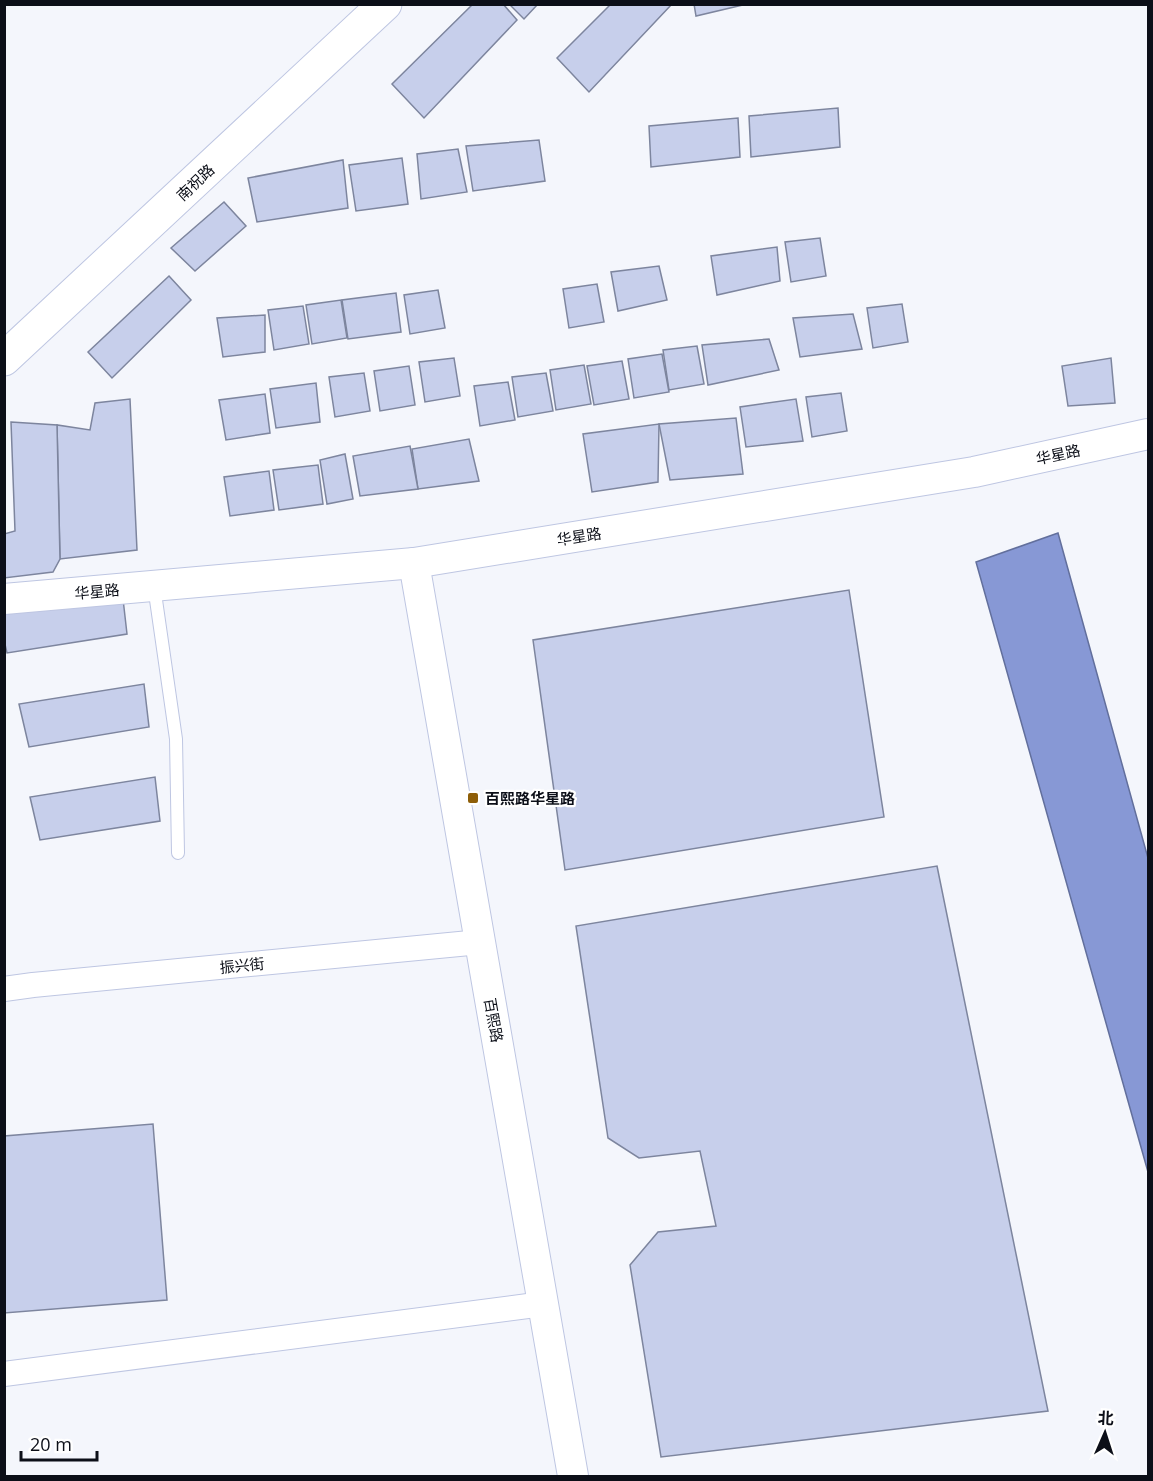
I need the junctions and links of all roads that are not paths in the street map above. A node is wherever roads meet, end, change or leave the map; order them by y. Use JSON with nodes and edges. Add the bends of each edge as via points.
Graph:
{"nodes":[{"id":1,"x":385,"y":4,"type":"edge"},
{"id":2,"x":4,"y":359,"type":"edge"},
{"id":3,"x":1149,"y":434,"type":"edge"},
{"id":4,"x":414,"y":563,"type":"junction"},
{"id":5,"x":154,"y":586,"type":"junction"},
{"id":6,"x":4,"y":600,"type":"edge"},
{"id":7,"x":178,"y":853,"type":"dead end"},
{"id":8,"x":480,"y":942,"type":"junction"},
{"id":9,"x":4,"y":989,"type":"edge"},
{"id":10,"x":543,"y":1304,"type":"junction"},
{"id":11,"x":4,"y":1374,"type":"edge"},
{"id":12,"x":573,"y":1476,"type":"edge"}],
"edges":[{"from":1,"to":2,"type":"main road","name":"南祝路"},
{"from":3,"to":4,"type":"street","name":"华星路","via":[[974,472]]},
{"from":4,"to":5,"type":"street","name":"华星路"},
{"from":4,"to":8,"type":"street","name":"百熙路"},
{"from":5,"to":6,"type":"street","name":"华星路"},
{"from":5,"to":7,"type":"lane","via":[[176,740]]},
{"from":8,"to":9,"type":"street","name":"振兴街"},
{"from":8,"to":10,"type":"street","name":"百熙路"},
{"from":10,"to":11,"type":"street"},
{"from":10,"to":12,"type":"street","name":"百熙路"}]}
